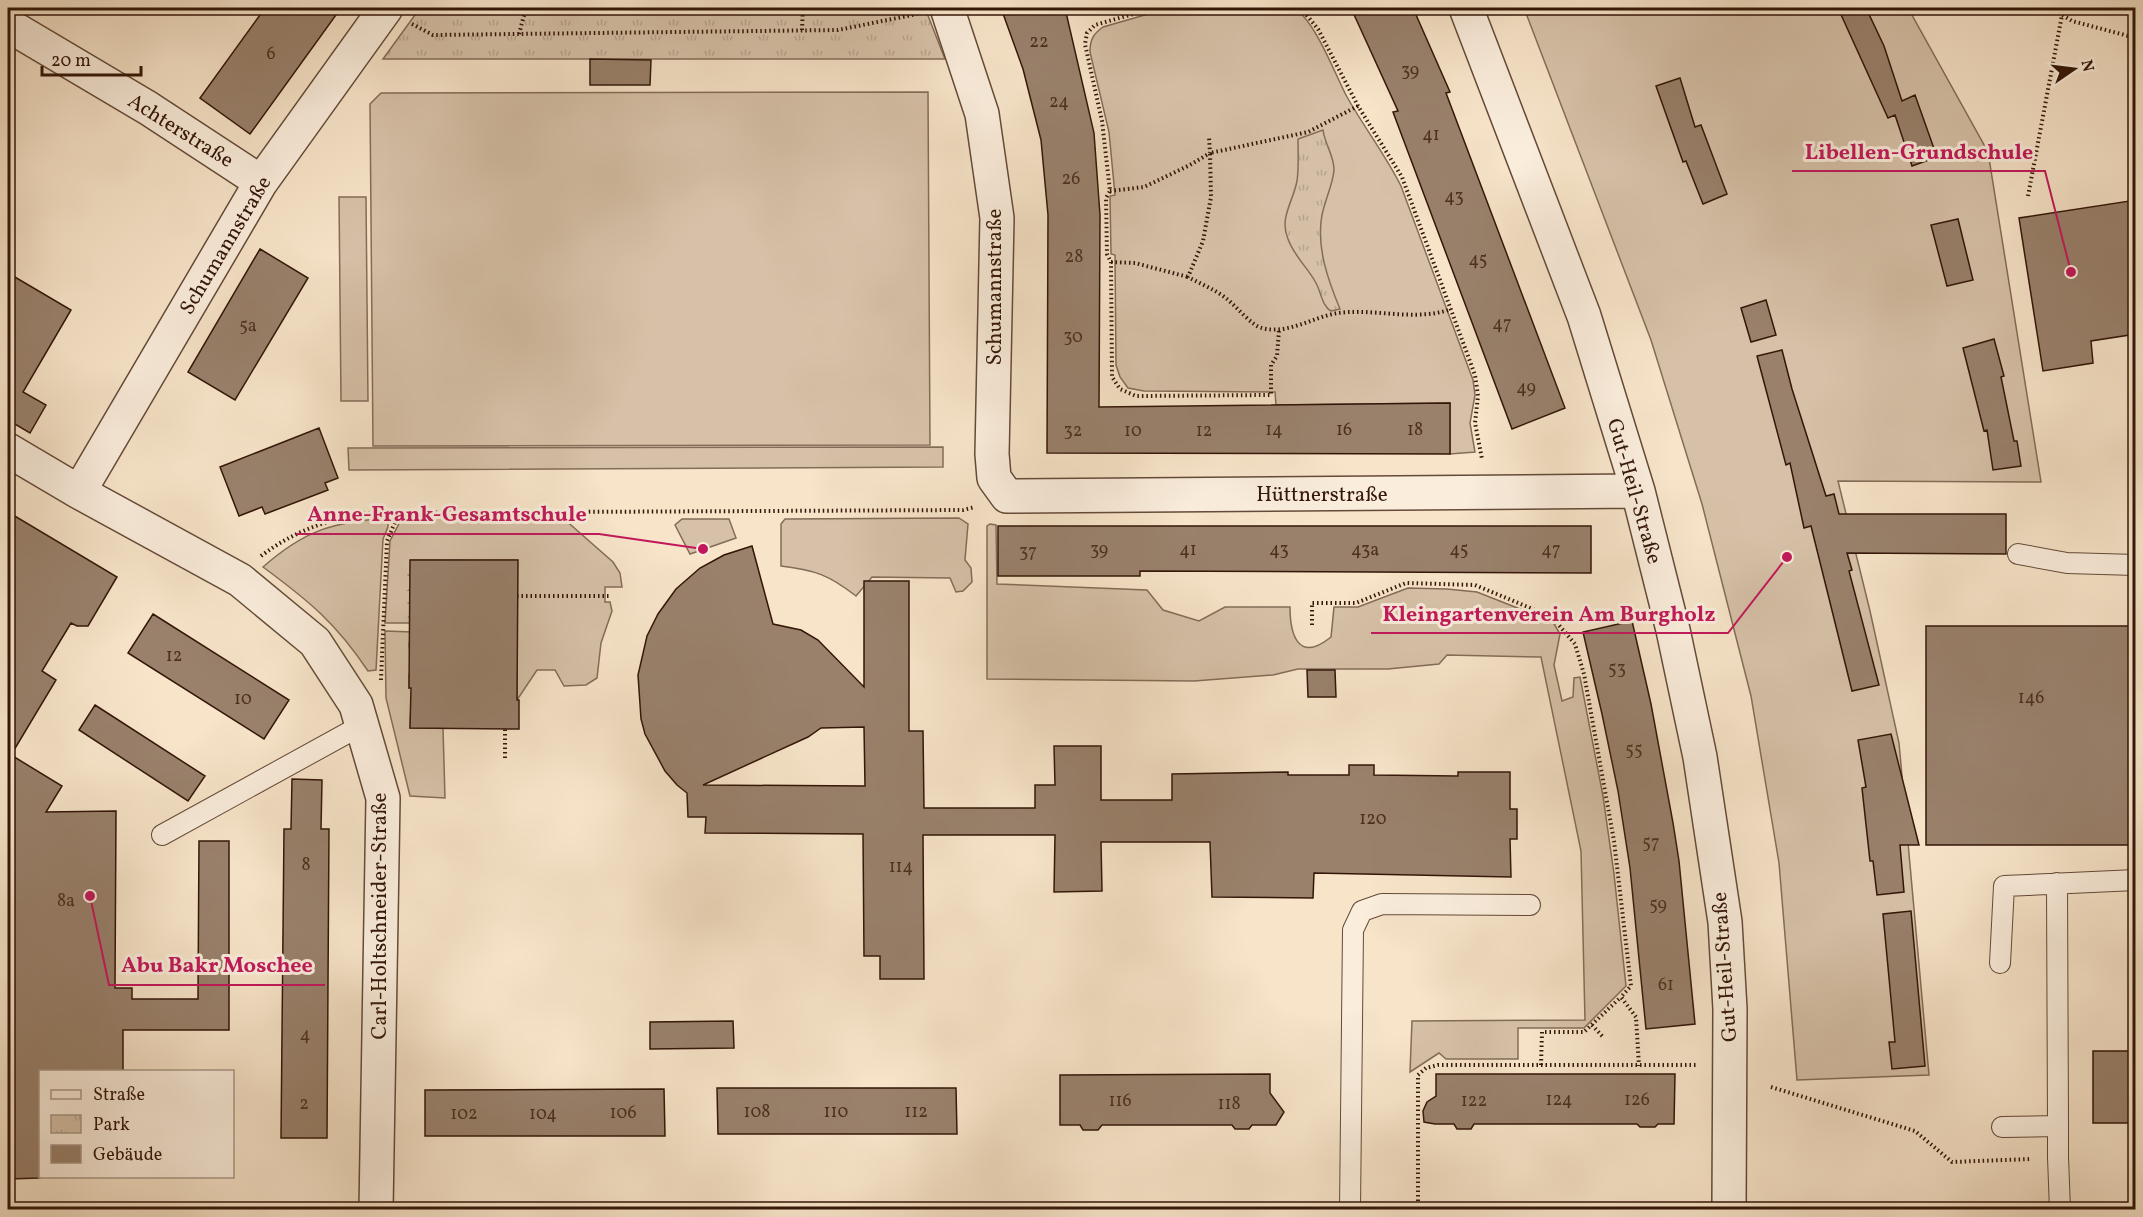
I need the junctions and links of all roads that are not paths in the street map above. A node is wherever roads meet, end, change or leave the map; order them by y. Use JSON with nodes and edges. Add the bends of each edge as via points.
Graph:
{"nodes":[{"id":1,"x":947,"y":8,"type":"edge"},
{"id":2,"x":1466,"y":8,"type":"edge"},
{"id":3,"x":385,"y":9,"type":"edge"},
{"id":4,"x":8,"y":26,"type":"edge"},
{"id":5,"x":261,"y":182,"type":"junction"},
{"id":6,"x":8,"y":450,"type":"edge"},
{"id":7,"x":1638,"y":491,"type":"junction"},
{"id":8,"x":79,"y":492,"type":"junction"},
{"id":9,"x":1007,"y":496,"type":"joint"},
{"id":10,"x":2018,"y":554,"type":"dead end"},
{"id":11,"x":2136,"y":565,"type":"edge"},
{"id":12,"x":362,"y":725,"type":"junction"},
{"id":13,"x":162,"y":835,"type":"dead end"},
{"id":14,"x":2136,"y":880,"type":"edge"},
{"id":15,"x":2057,"y":883,"type":"junction"},
{"id":16,"x":1530,"y":905,"type":"dead end"},
{"id":17,"x":2000,"y":963,"type":"dead end"},
{"id":18,"x":2058,"y":1126,"type":"junction"},
{"id":19,"x":2002,"y":1127,"type":"dead end"},
{"id":20,"x":376,"y":1209,"type":"edge"},
{"id":21,"x":1350,"y":1209,"type":"edge"},
{"id":22,"x":1729,"y":1209,"type":"edge"},
{"id":23,"x":2061,"y":1209,"type":"edge"}],
"edges":[{"from":1,"to":9,"type":"street","name":"Schumannstraße","via":[[982,114],[997,218],[992,454],[994,478]]},
{"from":2,"to":7,"type":"street","name":"Gut-Heil-Straße","via":[[1584,316]]},
{"from":3,"to":5,"type":"street","name":"Schumannstraße"},
{"from":4,"to":5,"type":"street","name":"Achterstraße","via":[[148,108]]},
{"from":5,"to":8,"type":"street","name":"Schumannstraße"},
{"from":6,"to":8,"type":"street","name":"Carl-Holtschneider-Straße"},
{"from":7,"to":9,"type":"street","name":"Hüttnerstraße"},
{"from":7,"to":22,"type":"street","name":"Gut-Heil-Straße","via":[[1700,757],[1725,922],[1730,1008]]},
{"from":8,"to":12,"type":"street","name":"Carl-Holtschneider-Straße","via":[[240,580],[315,642],[356,705]]},
{"from":10,"to":11,"type":"lane","via":[[2067,563]]},
{"from":12,"to":13,"type":"lane"},
{"from":12,"to":20,"type":"street","name":"Carl-Holtschneider-Straße","via":[[383,798]]},
{"from":14,"to":15,"type":"lane"},
{"from":15,"to":17,"type":"lane","via":[[2004,886]]},
{"from":15,"to":18,"type":"lane"},
{"from":16,"to":21,"type":"lane","via":[[1382,904],[1362,911],[1353,930]]},
{"from":18,"to":19,"type":"lane"},
{"from":18,"to":23,"type":"lane"}]}
